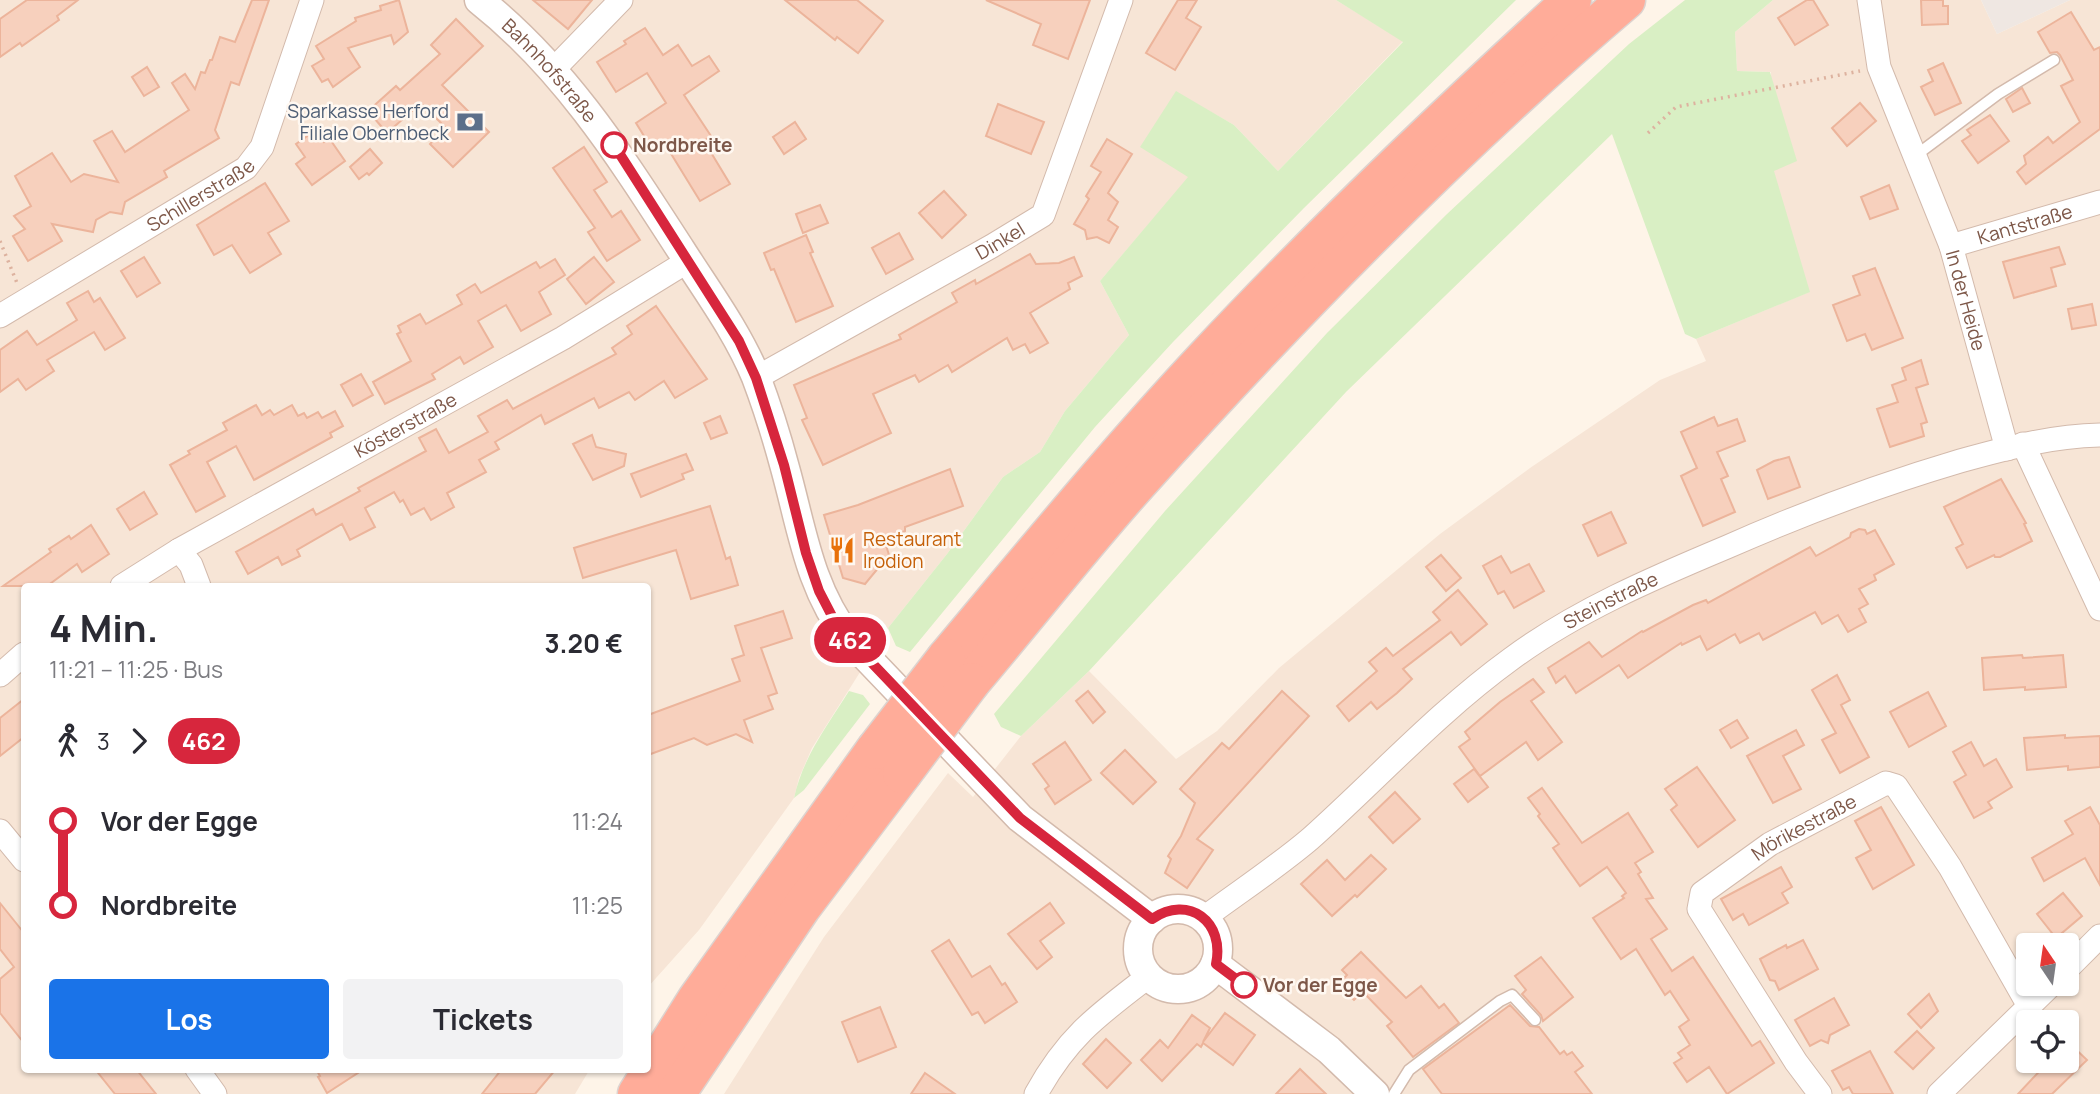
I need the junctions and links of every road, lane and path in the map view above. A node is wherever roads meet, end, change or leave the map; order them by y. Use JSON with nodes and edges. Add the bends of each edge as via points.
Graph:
{"nodes":[{"id":1,"x":312,"y":0,"type":"edge"},
{"id":2,"x":480,"y":0,"type":"edge"},
{"id":3,"x":621,"y":0,"type":"edge"},
{"id":4,"x":1121,"y":0,"type":"edge"},
{"id":5,"x":1573,"y":0,"type":"edge"},
{"id":6,"x":1626,"y":0,"type":"edge"},
{"id":7,"x":1869,"y":0,"type":"edge"},
{"id":8,"x":2054,"y":60,"type":"dead end"},
{"id":9,"x":1879,"y":67,"type":"junction"},
{"id":10,"x":554,"y":69,"type":"junction"},
{"id":11,"x":1648,"y":133,"type":"dead end"},
{"id":12,"x":1915,"y":156,"type":"junction"},
{"id":13,"x":2100,"y":202,"type":"edge"},
{"id":14,"x":0,"y":241,"type":"edge"},
{"id":15,"x":1951,"y":246,"type":"junction"},
{"id":16,"x":688,"y":261,"type":"junction"},
{"id":17,"x":25,"y":301,"type":"junction"},
{"id":18,"x":0,"y":316,"type":"edge"},
{"id":19,"x":756,"y":378,"type":"junction"},
{"id":20,"x":2100,"y":435,"type":"edge"},
{"id":21,"x":2015,"y":446,"type":"junction"},
{"id":22,"x":179,"y":550,"type":"junction"},
{"id":23,"x":126,"y":583,"type":"edge"},
{"id":24,"x":198,"y":583,"type":"edge"},
{"id":25,"x":2100,"y":609,"type":"edge"},
{"id":26,"x":21,"y":657,"type":"edge"},
{"id":27,"x":959,"y":670,"type":"junction"},
{"id":28,"x":0,"y":675,"type":"edge"},
{"id":29,"x":888,"y":762,"type":"junction"},
{"id":30,"x":0,"y":831,"type":"edge"},
{"id":31,"x":21,"y":856,"type":"edge"},
{"id":32,"x":1204,"y":918,"type":"junction"},
{"id":33,"x":1152,"y":919,"type":"junction"},
{"id":34,"x":2100,"y":936,"type":"edge"},
{"id":35,"x":2079,"y":957,"type":"edge"},
{"id":36,"x":1216,"y":964,"type":"junction"},
{"id":37,"x":1149,"y":976,"type":"junction"},
{"id":38,"x":2039,"y":996,"type":"edge"},
{"id":39,"x":2029,"y":1006,"type":"junction"},
{"id":40,"x":1535,"y":1020,"type":"dead end"},
{"id":41,"x":651,"y":1071,"type":"edge"},
{"id":42,"x":650,"y":1073,"type":"edge"},
{"id":43,"x":637,"y":1094,"type":"edge"},
{"id":44,"x":676,"y":1094,"type":"edge"},
{"id":45,"x":1036,"y":1094,"type":"edge"},
{"id":46,"x":1375,"y":1094,"type":"edge"},
{"id":47,"x":1394,"y":1094,"type":"edge"},
{"id":48,"x":1820,"y":1094,"type":"edge"},
{"id":49,"x":1939,"y":1094,"type":"edge"}],
"edges":[{"from":1,"to":17,"type":"street","name":"Schillerstraße","via":[[262,147],[246,168]]},
{"from":2,"to":10,"type":"street","name":"Bahnhofstraße"},
{"from":3,"to":10,"type":"street"},
{"from":4,"to":19,"type":"street","name":"Dinkel","via":[[1043,215]]},
{"from":5,"to":27,"type":"highway","via":[[1440,121],[1213,349],[1117,455]]},
{"from":6,"to":27,"type":"highway","via":[[1460,150],[1315,292]]},
{"from":7,"to":9,"type":"street","name":"In der Heide"},
{"from":8,"to":12,"type":"lane","via":[[2007,88]]},
{"from":9,"to":11,"type":"path","via":[[1676,107]]},
{"from":9,"to":12,"type":"street","name":"In der Heide"},
{"from":10,"to":16,"type":"street","name":"Bahnhofstraße","via":[[614,145]]},
{"from":12,"to":15,"type":"street","name":"In der Heide"},
{"from":13,"to":15,"type":"street","name":"Kantstraße"},
{"from":14,"to":17,"type":"path"},
{"from":15,"to":21,"type":"street","name":"In der Heide"},
{"from":16,"to":19,"type":"street","name":"Bahnhofstraße","via":[[739,341]]},
{"from":16,"to":22,"type":"street","name":"Kösterstraße","via":[[563,338]]},
{"from":17,"to":18,"type":"street","name":"Schillerstraße"},
{"from":19,"to":33,"type":"street","name":"Bahnhofstraße","via":[[806,553],[833,618],[1020,818]]},
{"from":20,"to":21,"type":"street","name":"Steinstraße"},
{"from":21,"to":25,"type":"street","name":"In der Heide"},
{"from":21,"to":32,"type":"street","name":"Steinstraße","via":[[1819,507],[1666,573],[1560,627],[1458,701],[1308,840]]},
{"from":22,"to":23,"type":"street","name":"Kösterstraße"},
{"from":22,"to":24,"type":"street"},
{"from":26,"to":28,"type":"street"},
{"from":27,"to":29,"type":"highway","bridge":true},
{"from":29,"to":41,"type":"highway","via":[[696,999]]},
{"from":29,"to":44,"type":"highway","via":[[801,908]]},
{"from":30,"to":31,"type":"street"},
{"from":32,"to":33,"type":"street","via":[[1172,910]]},
{"from":32,"to":36,"type":"street","via":[[1217,939]]},
{"from":33,"to":37,"type":"street","via":[[1139,941],[1142,965]]},
{"from":34,"to":35,"type":"street"},
{"from":36,"to":37,"type":"street","via":[[1198,984],[1186,988],[1172,988]]},
{"from":36,"to":46,"type":"street","via":[[1329,1050]]},
{"from":37,"to":45,"type":"street","via":[[1091,1019],[1062,1050]]},
{"from":38,"to":39,"type":"street"},
{"from":39,"to":48,"type":"street","name":"Mörikestraße","via":[[1950,867],[1896,786],[1886,783],[1770,844],[1702,893],[1699,909]]},
{"from":39,"to":49,"type":"street"},
{"from":40,"to":47,"type":"lane","via":[[1512,995],[1500,1001],[1409,1070]]},
{"from":42,"to":43,"type":"highway"}]}
